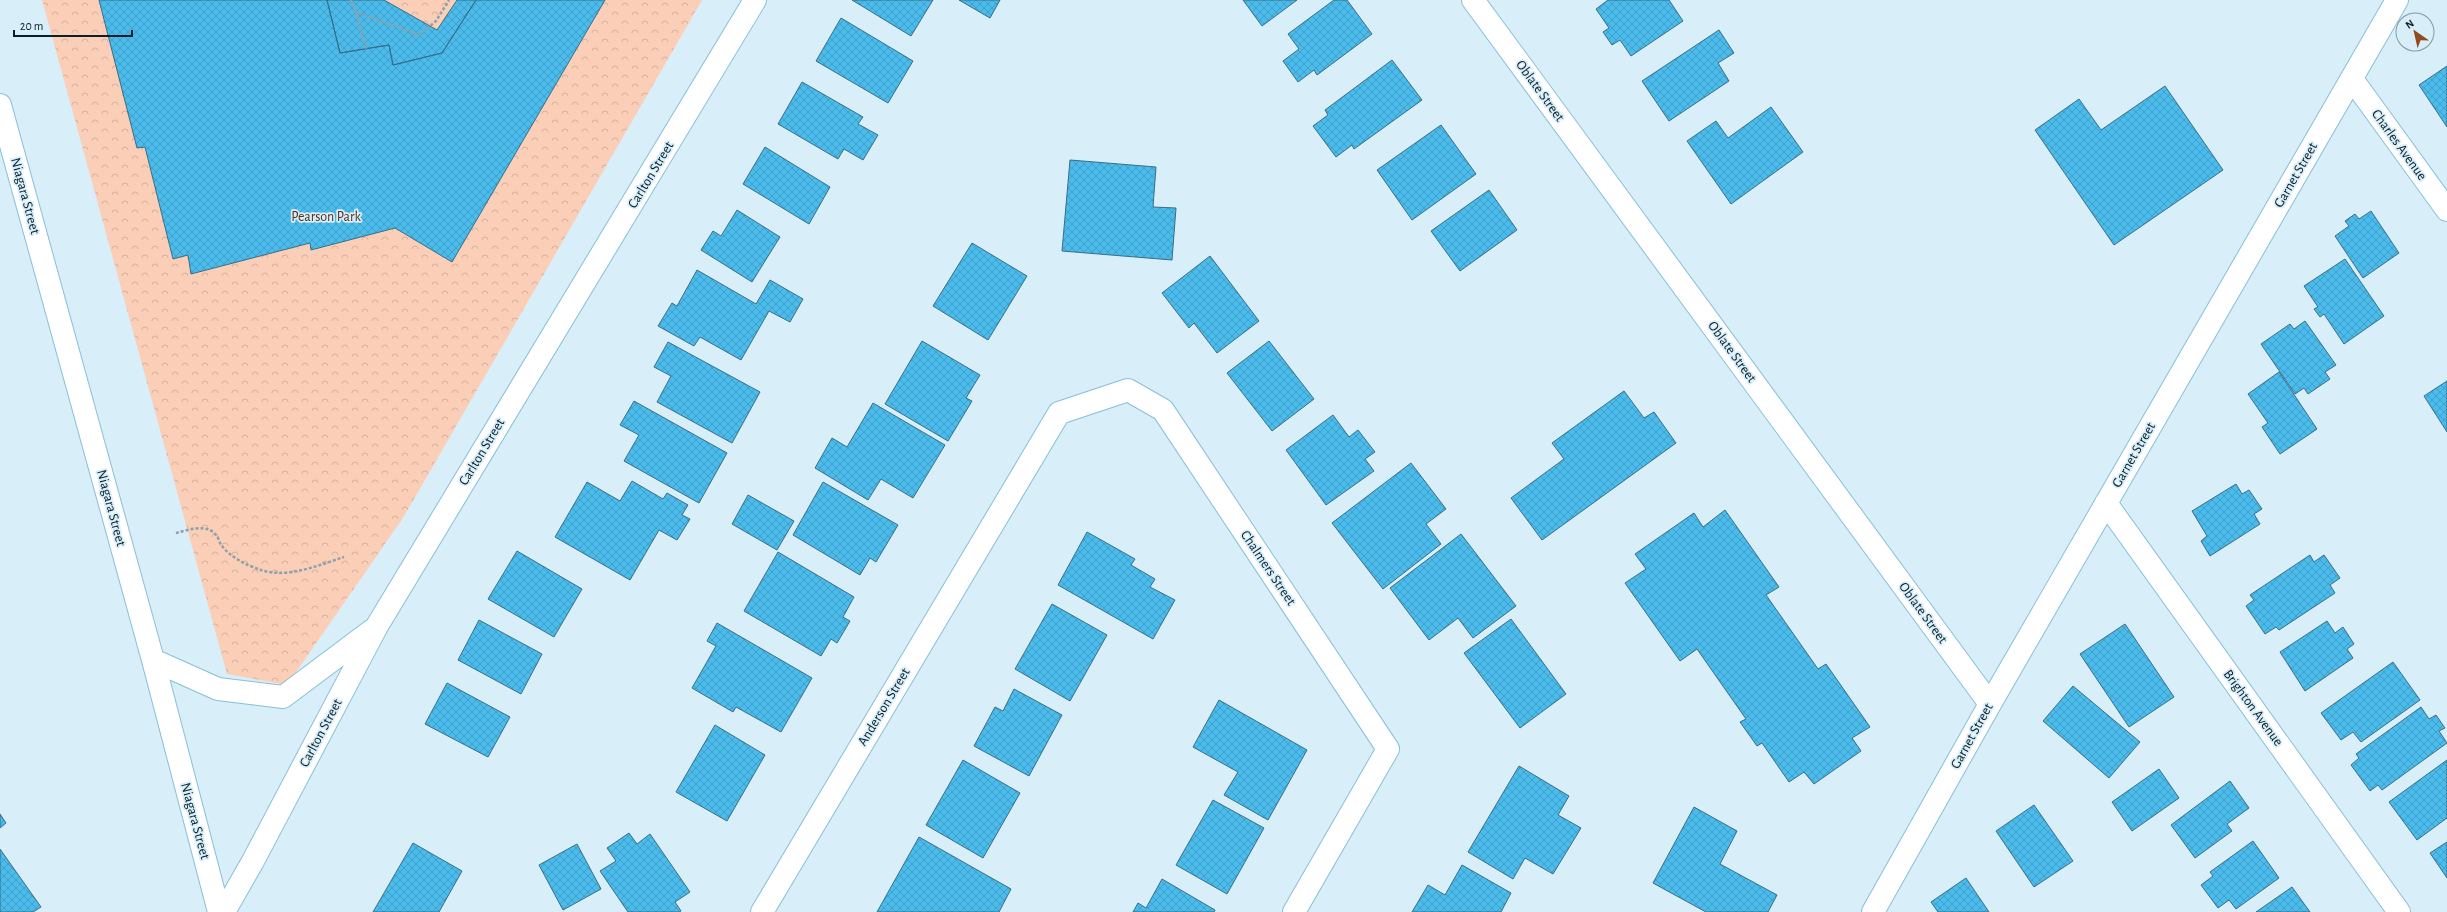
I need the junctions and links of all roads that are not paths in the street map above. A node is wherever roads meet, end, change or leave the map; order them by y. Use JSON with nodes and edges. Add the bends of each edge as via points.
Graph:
{"nodes":[{"id":1,"x":755,"y":0,"type":"edge"},
{"id":2,"x":1474,"y":0,"type":"edge"},
{"id":3,"x":2397,"y":0,"type":"edge"},
{"id":4,"x":2352,"y":79,"type":"junction"},
{"id":5,"x":0,"y":105,"type":"edge"},
{"id":6,"x":2447,"y":210,"type":"edge"},
{"id":7,"x":1006,"y":502,"type":"joint"},
{"id":8,"x":2106,"y":503,"type":"junction"},
{"id":9,"x":377,"y":626,"type":"junction"},
{"id":10,"x":153,"y":660,"type":"junction"},
{"id":11,"x":1990,"y":704,"type":"junction"},
{"id":12,"x":1880,"y":909,"type":"edge"},
{"id":13,"x":219,"y":912,"type":"edge"},
{"id":14,"x":224,"y":912,"type":"edge"},
{"id":15,"x":762,"y":912,"type":"edge"},
{"id":16,"x":1294,"y":912,"type":"edge"},
{"id":17,"x":2400,"y":912,"type":"edge"}],
"edges":[{"from":1,"to":9,"type":"street","name":"Carlton Street"},
{"from":2,"to":11,"type":"street","name":"Oblate Street"},
{"from":3,"to":4,"type":"street","name":"Garnet Street"},
{"from":4,"to":6,"type":"street","name":"Charles Avenue"},
{"from":4,"to":8,"type":"street","name":"Garnet Street"},
{"from":5,"to":10,"type":"street","name":"Niagara Street"},
{"from":7,"to":15,"type":"street","name":"Anderson Street"},
{"from":7,"to":16,"type":"street","name":"Chalmers Street","via":[[1060,413],[1128,390],[1162,410],[1388,749]]},
{"from":8,"to":11,"type":"street","name":"Garnet Street"},
{"from":8,"to":17,"type":"street","name":"Brighton Avenue"},
{"from":9,"to":10,"type":"street","via":[[283,697],[218,689]]},
{"from":9,"to":14,"type":"street","name":"Carlton Street"},
{"from":10,"to":13,"type":"street","name":"Niagara Street"},
{"from":11,"to":12,"type":"street","name":"Garnet Street"}]}
